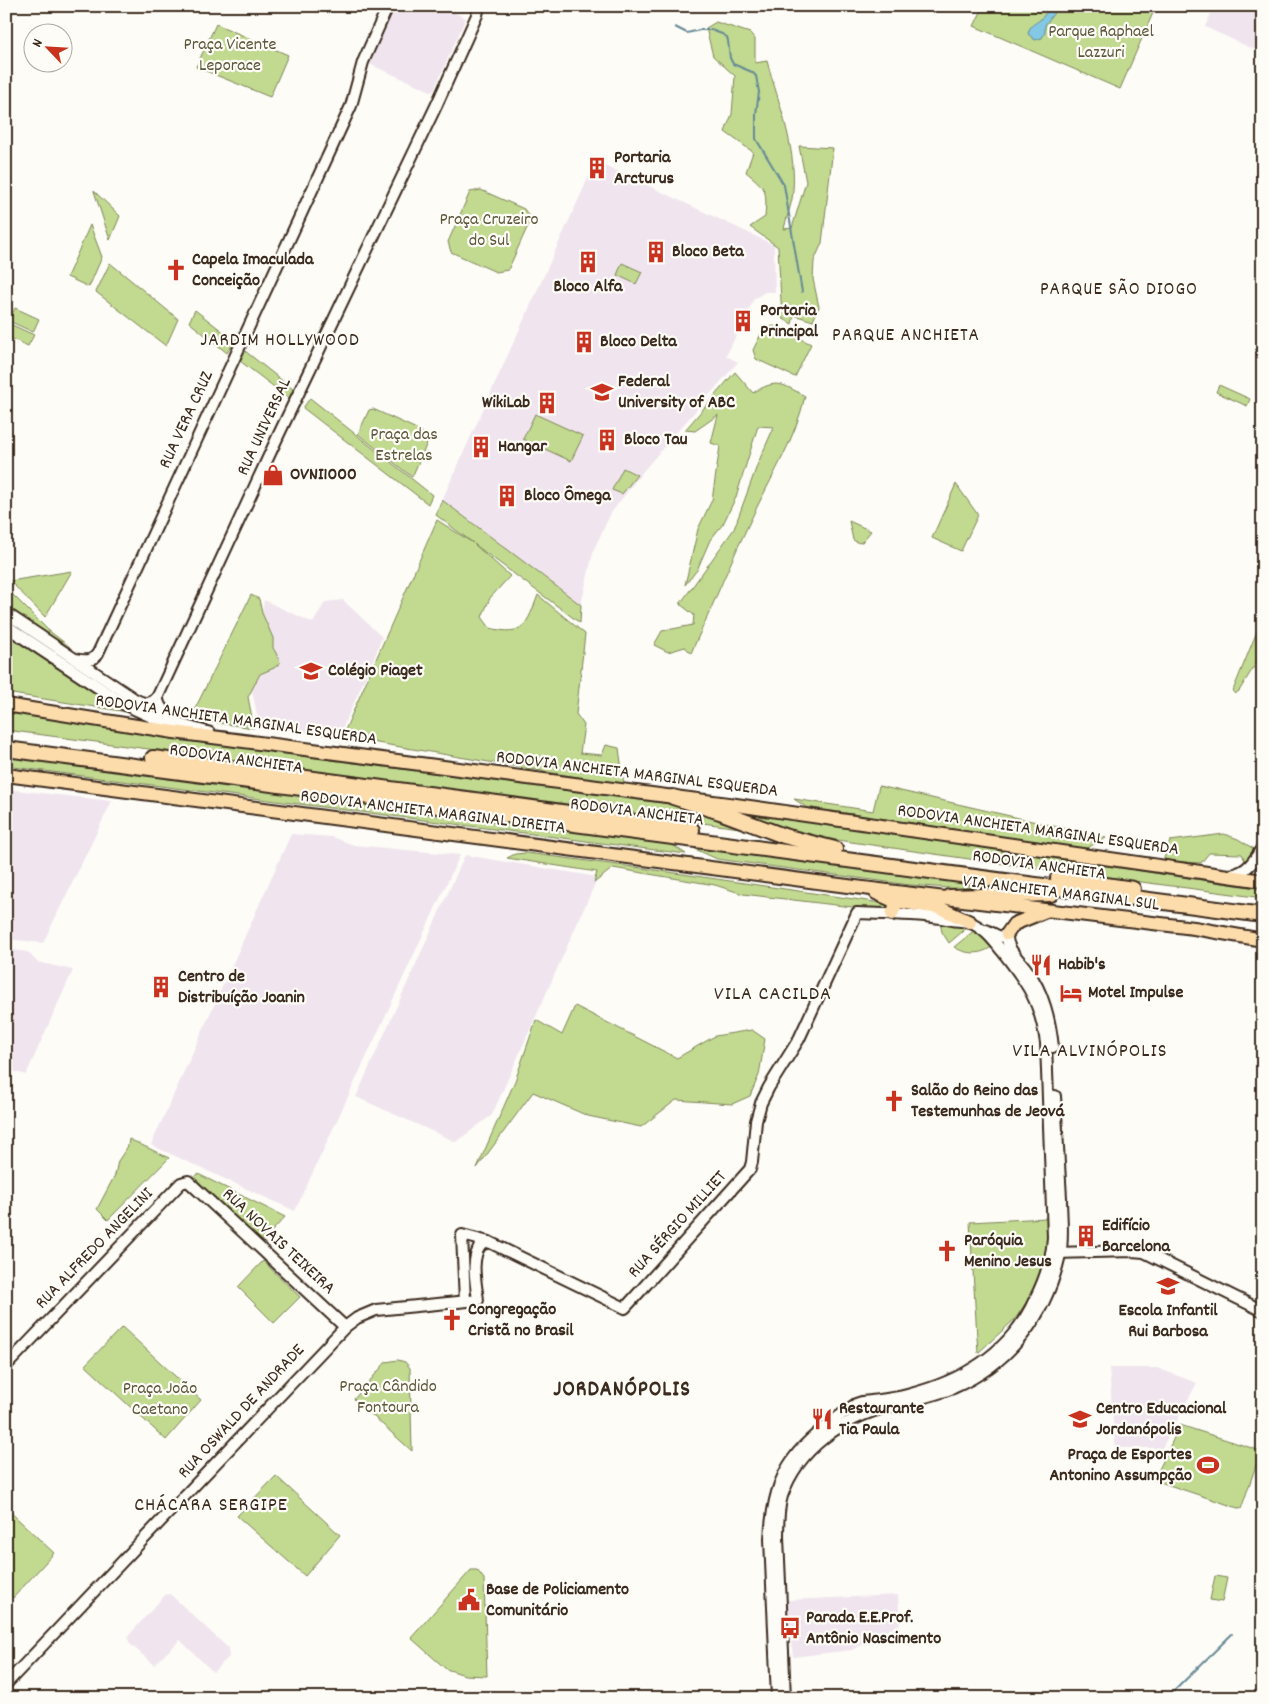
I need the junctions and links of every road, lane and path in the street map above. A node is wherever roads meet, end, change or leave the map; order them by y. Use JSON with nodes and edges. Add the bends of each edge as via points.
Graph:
{"nodes":[{"id":1,"x":388,"y":6,"type":"edge"},
{"id":2,"x":479,"y":6,"type":"edge"},
{"id":3,"x":6,"y":614,"type":"edge"},
{"id":4,"x":6,"y":626,"type":"edge"},
{"id":5,"x":70,"y":657,"type":"junction"},
{"id":6,"x":94,"y":659,"type":"junction"},
{"id":7,"x":102,"y":678,"type":"junction"},
{"id":8,"x":157,"y":698,"type":"junction"},
{"id":9,"x":6,"y":704,"type":"edge"},
{"id":10,"x":203,"y":731,"type":"junction"},
{"id":11,"x":230,"y":739,"type":"junction"},
{"id":12,"x":6,"y":740,"type":"edge"},
{"id":13,"x":6,"y":748,"type":"edge"},
{"id":14,"x":6,"y":775,"type":"edge"},
{"id":15,"x":673,"y":797,"type":"junction"},
{"id":16,"x":1263,"y":846,"type":"edge"},
{"id":17,"x":835,"y":849,"type":"junction"},
{"id":18,"x":1254,"y":860,"type":"junction"},
{"id":19,"x":1224,"y":875,"type":"junction"},
{"id":20,"x":1263,"y":877,"type":"edge"},
{"id":21,"x":1263,"y":881,"type":"edge"},
{"id":22,"x":861,"y":887,"type":"junction"},
{"id":23,"x":1088,"y":892,"type":"junction"},
{"id":24,"x":949,"y":897,"type":"junction"},
{"id":25,"x":1263,"y":906,"type":"edge"},
{"id":26,"x":893,"y":907,"type":"junction"},
{"id":27,"x":1048,"y":910,"type":"junction"},
{"id":28,"x":1263,"y":915,"type":"edge"},
{"id":29,"x":975,"y":925,"type":"junction"},
{"id":30,"x":1007,"y":934,"type":"junction"},
{"id":31,"x":1263,"y":940,"type":"edge"},
{"id":32,"x":999,"y":947,"type":"junction"},
{"id":33,"x":1015,"y":955,"type":"junction"},
{"id":34,"x":188,"y":1181,"type":"joint"},
{"id":35,"x":462,"y":1240,"type":"junction"},
{"id":36,"x":489,"y":1242,"type":"junction"},
{"id":37,"x":1057,"y":1253,"type":"junction"},
{"id":38,"x":475,"y":1261,"type":"junction"},
{"id":39,"x":465,"y":1301,"type":"junction"},
{"id":40,"x":1263,"y":1311,"type":"edge"},
{"id":41,"x":344,"y":1327,"type":"junction"},
{"id":42,"x":6,"y":1366,"type":"edge"},
{"id":43,"x":875,"y":1401,"type":"junction"},
{"id":44,"x":848,"y":1411,"type":"junction"},
{"id":45,"x":873,"y":1412,"type":"junction"},
{"id":46,"x":858,"y":1418,"type":"junction"},
{"id":47,"x":6,"y":1684,"type":"edge"},
{"id":48,"x":777,"y":1698,"type":"edge"},
{"id":49,"x":785,"y":1698,"type":"edge"}],
"edges":[{"from":1,"to":6,"type":"street","name":"RUA VERA CRUZ","via":[[363,62],[351,106]]},
{"from":2,"to":8,"type":"street","name":"RUA UNIVERSAL","via":[[437,104]]},
{"from":3,"to":5,"type":"street"},
{"from":4,"to":10,"type":"main road","via":[[122,703],[154,718]]},
{"from":5,"to":6,"type":"street"},
{"from":5,"to":7,"type":"street"},
{"from":6,"to":7,"type":"street"},
{"from":7,"to":8,"type":"street","via":[[141,702],[151,703]]},
{"from":8,"to":10,"type":"main road","via":[[165,713]]},
{"from":9,"to":11,"type":"highway","name":"RODOVIA ANCHIETA MARGINAL ESQUERDA"},
{"from":10,"to":11,"type":"main road"},
{"from":11,"to":15,"type":"highway","name":"RODOVIA ANCHIETA MARGINAL ESQUERDA"},
{"from":12,"to":17,"type":"highway","name":"RODOVIA ANCHIETA"},
{"from":13,"to":23,"type":"highway","name":"RODOVIA ANCHIETA"},
{"from":14,"to":22,"type":"highway","name":"RODOVIA ANCHIETA MARGINAL DIREITA"},
{"from":15,"to":17,"type":"highway","via":[[784,836]]},
{"from":15,"to":19,"type":"highway","name":"RODOVIA ANCHIETA MARGINAL ESQUERDA"},
{"from":16,"to":18,"type":"street"},
{"from":17,"to":25,"type":"highway","name":"RODOVIA ANCHIETA"},
{"from":18,"to":19,"type":"street","via":[[1240,873]]},
{"from":18,"to":20,"type":"street","via":[[1255,872]]},
{"from":19,"to":21,"type":"highway","name":"RODOVIA ANCHIETA MARGINAL ESQUERDA"},
{"from":22,"to":24,"type":"highway","name":"VIA ANCHIETA MARGINAL SUL"},
{"from":22,"to":26,"type":"highway"},
{"from":23,"to":24,"type":"highway"},
{"from":23,"to":28,"type":"highway","name":"RODOVIA ANCHIETA"},
{"from":24,"to":27,"type":"highway","name":"VIA ANCHIETA MARGINAL SUL"},
{"from":26,"to":29,"type":"street"},
{"from":26,"to":29,"type":"highway","via":[[940,908]]},
{"from":26,"to":36,"type":"street","name":"RUA SÉRGIO MILLIET","via":[[856,913],[799,1039],[762,1103],[754,1129],[752,1162],[748,1171],[624,1308]]},
{"from":27,"to":30,"type":"highway","via":[[1016,923]]},
{"from":27,"to":31,"type":"highway","name":"VIA ANCHIETA MARGINAL SUL"},
{"from":29,"to":30,"type":"street","via":[[1000,937]]},
{"from":29,"to":32,"type":"street"},
{"from":30,"to":33,"type":"street","via":[[1007,943]]},
{"from":32,"to":33,"type":"street"},
{"from":32,"to":37,"type":"street","via":[[1032,993],[1044,1029]]},
{"from":33,"to":37,"type":"street","via":[[1038,989],[1051,1030],[1061,1214]]},
{"from":34,"to":41,"type":"street","name":"RUA NOVAIS TEIXEIRA"},
{"from":34,"to":42,"type":"street","name":"RUA ALFREDO ANGELINI","via":[[181,1182]]},
{"from":35,"to":36,"type":"street"},
{"from":35,"to":38,"type":"street","via":[[471,1245]]},
{"from":35,"to":39,"type":"street"},
{"from":36,"to":38,"type":"street","via":[[479,1247]]},
{"from":37,"to":40,"type":"street","via":[[1144,1252]]},
{"from":37,"to":43,"type":"street","via":[[1025,1319],[992,1355],[973,1369],[936,1386]]},
{"from":37,"to":45,"type":"street","via":[[1046,1296],[1037,1316],[1011,1350],[954,1387]]},
{"from":38,"to":39,"type":"street","name":"RUA OSWALD DE ANDRADE","via":[[478,1300]]},
{"from":39,"to":41,"type":"street","name":"RUA OSWALD DE ANDRADE","via":[[376,1310]]},
{"from":41,"to":47,"type":"street","name":"RUA OSWALD DE ANDRADE"},
{"from":43,"to":44,"type":"street","via":[[860,1403]]},
{"from":43,"to":45,"type":"street"},
{"from":44,"to":46,"type":"street"},
{"from":44,"to":48,"type":"street","via":[[798,1452],[775,1496],[770,1539]]},
{"from":45,"to":46,"type":"street"},
{"from":46,"to":49,"type":"street","via":[[836,1429],[812,1448],[797,1466],[782,1497],[778,1537]]}]}
